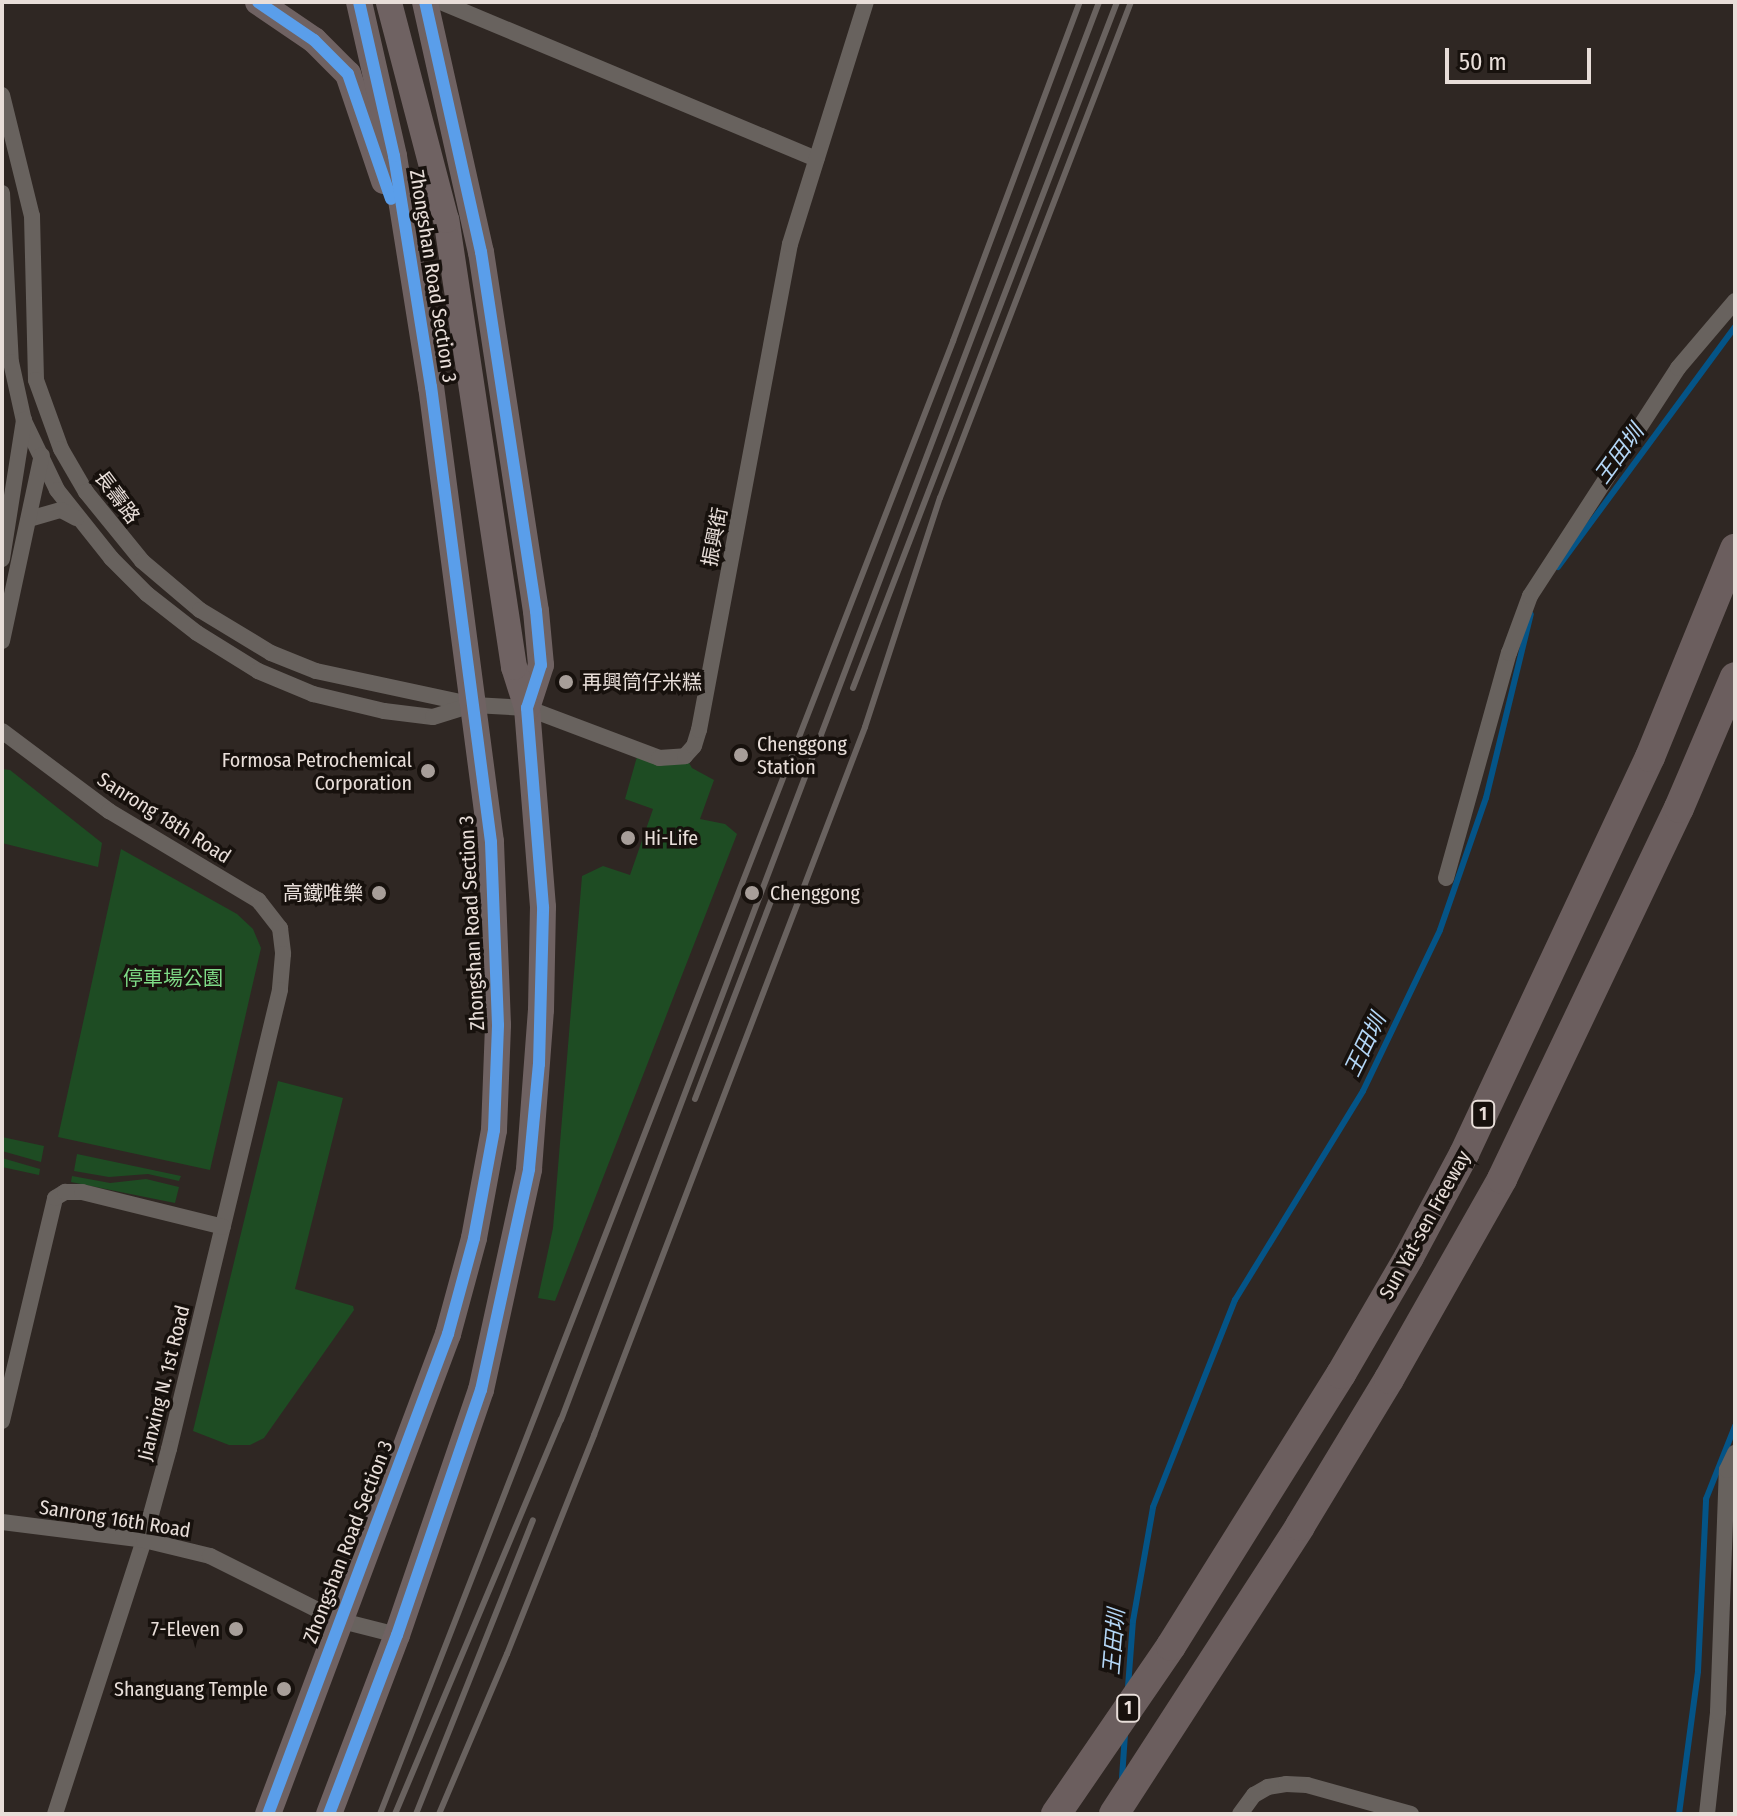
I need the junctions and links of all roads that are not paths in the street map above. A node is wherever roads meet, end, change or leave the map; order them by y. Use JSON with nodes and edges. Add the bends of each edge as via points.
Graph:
{"nodes":[{"id":1,"x":258,"y":2,"type":"edge"},
{"id":2,"x":359,"y":2,"type":"edge"},
{"id":3,"x":389,"y":2,"type":"edge"},
{"id":4,"x":397,"y":2,"type":"edge"},
{"id":5,"x":425,"y":2,"type":"edge"},
{"id":6,"x":441,"y":2,"type":"edge"},
{"id":7,"x":866,"y":2,"type":"edge"},
{"id":8,"x":403,"y":49,"type":"junction"},
{"id":9,"x":2,"y":95,"type":"edge"},
{"id":10,"x":816,"y":159,"type":"junction"},
{"id":11,"x":2,"y":193,"type":"edge"},
{"id":12,"x":405,"y":241,"type":"junction"},
{"id":13,"x":1735,"y":301,"type":"edge"},
{"id":14,"x":36,"y":380,"type":"junction"},
{"id":15,"x":50,"y":420,"type":"junction"},
{"id":16,"x":24,"y":421,"type":"junction"},
{"id":17,"x":41,"y":460,"type":"junction"},
{"id":18,"x":29,"y":519,"type":"junction"},
{"id":19,"x":84,"y":522,"type":"junction"},
{"id":20,"x":1735,"y":549,"type":"edge"},
{"id":21,"x":2,"y":559,"type":"edge"},
{"id":22,"x":2,"y":641,"type":"edge"},
{"id":23,"x":1735,"y":677,"type":"edge"},
{"id":24,"x":474,"y":705,"type":"junction"},
{"id":25,"x":527,"y":708,"type":"junction"},
{"id":26,"x":2,"y":731,"type":"edge"},
{"id":27,"x":1446,"y":878,"type":"dead end"},
{"id":28,"x":283,"y":954,"type":"joint"},
{"id":29,"x":223,"y":1227,"type":"junction"},
{"id":30,"x":2,"y":1421,"type":"edge"},
{"id":31,"x":1735,"y":1453,"type":"edge"},
{"id":32,"x":2,"y":1522,"type":"edge"},
{"id":33,"x":144,"y":1540,"type":"junction"},
{"id":34,"x":338,"y":1620,"type":"junction"},
{"id":35,"x":397,"y":1635,"type":"junction"},
{"id":36,"x":55,"y":1814,"type":"edge"},
{"id":37,"x":268,"y":1814,"type":"edge"},
{"id":38,"x":329,"y":1814,"type":"edge"},
{"id":39,"x":1056,"y":1814,"type":"edge"},
{"id":40,"x":1114,"y":1814,"type":"edge"},
{"id":41,"x":1240,"y":1814,"type":"edge"},
{"id":42,"x":1411,"y":1814,"type":"edge"},
{"id":43,"x":1707,"y":1814,"type":"edge"}],
"edges":[{"from":1,"to":12,"type":"main road","via":[[314,40],[348,74]]},
{"from":2,"to":12,"type":"main road","name":"Zhongshan Road Section 3","via":[[394,156]]},
{"from":3,"to":8,"type":"main road","name":"Zhongshan Road Section 3"},
{"from":4,"to":8,"type":"main road"},
{"from":5,"to":25,"type":"main road","name":"Zhongshan Road Section 3","via":[[481,252],[534,596],[541,665]]},
{"from":6,"to":10,"type":"street"},
{"from":7,"to":10,"type":"street","name":"振興街"},
{"from":8,"to":25,"type":"main road","name":"Zhongshan Road Section 3","via":[[446,220],[514,667]]},
{"from":9,"to":14,"type":"street","name":"長壽路","via":[[32,216]]},
{"from":10,"to":25,"type":"street","name":"振興街","via":[[790,244],[694,746],[685,756],[659,758]]},
{"from":11,"to":16,"type":"street","name":"長壽路","via":[[11,362]]},
{"from":12,"to":24,"type":"main road","name":"Zhongshan Road Section 3"},
{"from":13,"to":27,"type":"street","via":[[1678,368],[1530,596]]},
{"from":14,"to":15,"type":"street","name":"長壽路"},
{"from":14,"to":16,"type":"street"},
{"from":15,"to":17,"type":"street"},
{"from":15,"to":24,"type":"street","name":"長壽路","via":[[86,492],[142,561],[200,610],[271,653],[316,671]]},
{"from":16,"to":17,"type":"street","name":"長壽路"},
{"from":16,"to":21,"type":"street"},
{"from":17,"to":18,"type":"street"},
{"from":17,"to":19,"type":"street","name":"長壽路"},
{"from":18,"to":19,"type":"street","via":[[61,510]]},
{"from":18,"to":22,"type":"street"},
{"from":19,"to":24,"type":"street","name":"長壽路","via":[[147,594],[258,671],[313,694],[384,711],[433,717]]},
{"from":20,"to":39,"type":"highway","name":"Sun Yat-sen Freeway","number":"1","via":[[1650,757],[1464,1154],[1341,1374],[1171,1646]]},
{"from":23,"to":40,"type":"highway","number":"1","via":[[1679,808],[1502,1179],[1381,1393]]},
{"from":24,"to":25,"type":"street","name":"長壽路"},
{"from":24,"to":34,"type":"main road","name":"Zhongshan Road Section 3","via":[[491,842],[498,1025],[494,1130],[474,1238],[448,1334]]},
{"from":25,"to":35,"type":"main road","name":"Zhongshan Road Section 3","via":[[543,907],[539,1064],[529,1169],[481,1390]]},
{"from":26,"to":28,"type":"street","name":"Sanrong 18th Road","via":[[109,811],[258,900],[280,928]]},
{"from":28,"to":29,"type":"street","name":"Jianxing N. 1st Road","via":[[280,990]]},
{"from":29,"to":30,"type":"street","via":[[82,1192],[55,1198]]},
{"from":29,"to":33,"type":"street","name":"Jianxing N. 1st Road"},
{"from":31,"to":43,"type":"street","via":[[1727,1470],[1718,1712]]},
{"from":32,"to":33,"type":"street","name":"Sanrong 16th Road"},
{"from":33,"to":34,"type":"street","name":"Sanrong 16th Road","via":[[210,1556]]},
{"from":33,"to":36,"type":"street","name":"Jianxing N. 1st Road"},
{"from":34,"to":35,"type":"street","name":"Sanrong 16th Road"},
{"from":34,"to":37,"type":"main road","name":"Zhongshan Road Section 3"},
{"from":35,"to":38,"type":"main road","name":"Zhongshan Road Section 3"},
{"from":41,"to":42,"type":"street","via":[[1254,1795],[1286,1784]]}]}
